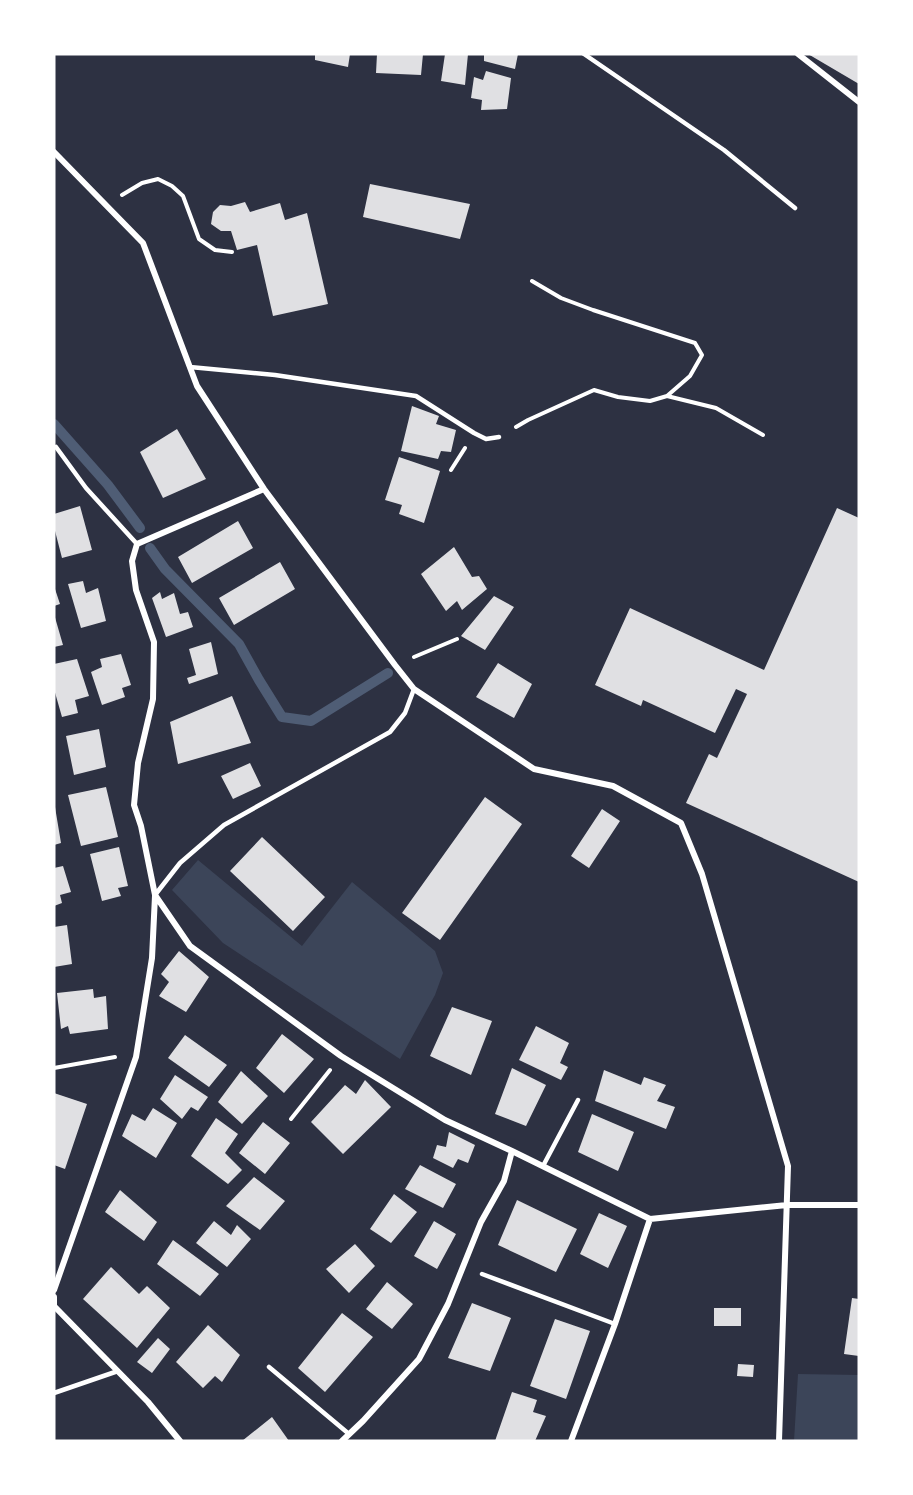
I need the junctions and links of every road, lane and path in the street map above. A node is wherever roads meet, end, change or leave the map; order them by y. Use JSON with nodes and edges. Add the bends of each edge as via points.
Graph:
{"nodes":[{"id":1,"x":584,"y":54,"type":"edge"},
{"id":2,"x":798,"y":54,"type":"edge"},
{"id":3,"x":859,"y":102,"type":"edge"},
{"id":4,"x":54,"y":152,"type":"edge"},
{"id":5,"x":106,"y":206,"type":"junction"},
{"id":6,"x":795,"y":208,"type":"dead end"},
{"id":7,"x":232,"y":252,"type":"dead end"},
{"id":8,"x":532,"y":281,"type":"dead end"},
{"id":9,"x":190,"y":367,"type":"junction"},
{"id":10,"x":667,"y":396,"type":"junction"},
{"id":11,"x":763,"y":435,"type":"dead end"},
{"id":12,"x":499,"y":437,"type":"joint"},
{"id":13,"x":56,"y":447,"type":"dead end"},
{"id":14,"x":264,"y":489,"type":"junction"},
{"id":15,"x":137,"y":544,"type":"junction"},
{"id":16,"x":457,"y":639,"type":"dead end"},
{"id":17,"x":395,"y":665,"type":"junction"},
{"id":18,"x":414,"y":689,"type":"junction"},
{"id":19,"x":155,"y":895,"type":"junction"},
{"id":20,"x":118,"y":1056,"type":"dead end"},
{"id":21,"x":341,"y":1056,"type":"junction"},
{"id":22,"x":54,"y":1068,"type":"edge"},
{"id":23,"x":578,"y":1100,"type":"dead end"},
{"id":24,"x":291,"y":1119,"type":"dead end"},
{"id":25,"x":512,"y":1151,"type":"junction"},
{"id":26,"x":543,"y":1166,"type":"junction"},
{"id":27,"x":787,"y":1205,"type":"junction"},
{"id":28,"x":859,"y":1205,"type":"edge"},
{"id":29,"x":650,"y":1220,"type":"junction"},
{"id":30,"x":482,"y":1274,"type":"dead end"},
{"id":31,"x":54,"y":1290,"type":"edge"},
{"id":32,"x":54,"y":1297,"type":"edge"},
{"id":33,"x":615,"y":1324,"type":"junction"},
{"id":34,"x":269,"y":1367,"type":"dead end"},
{"id":35,"x":118,"y":1371,"type":"junction"},
{"id":36,"x":54,"y":1393,"type":"edge"},
{"id":37,"x":349,"y":1434,"type":"junction"},
{"id":38,"x":180,"y":1441,"type":"edge"},
{"id":39,"x":342,"y":1441,"type":"edge"},
{"id":40,"x":571,"y":1441,"type":"edge"},
{"id":41,"x":779,"y":1441,"type":"edge"}],
"edges":[{"from":1,"to":6,"type":"lane","via":[[724,150]]},
{"from":2,"to":3,"type":"street"},
{"from":4,"to":5,"type":"street"},
{"from":5,"to":7,"type":"path","via":[[142,183],[158,179],[183,196],[200,239],[215,250]]},
{"from":5,"to":9,"type":"street","via":[[143,243]]},
{"from":8,"to":10,"type":"path","via":[[561,298],[695,344],[702,355],[690,376]]},
{"from":9,"to":12,"type":"lane","via":[[416,396],[486,439]]},
{"from":9,"to":14,"type":"street","via":[[197,386]]},
{"from":10,"to":11,"type":"path","via":[[716,408]]},
{"from":10,"to":12,"type":"path","via":[[650,401],[594,390]]},
{"from":13,"to":15,"type":"lane","via":[[86,488]]},
{"from":14,"to":15,"type":"street"},
{"from":14,"to":17,"type":"street"},
{"from":15,"to":19,"type":"street","via":[[132,561],[136,591],[154,642],[153,699],[138,763],[134,805]]},
{"from":16,"to":17,"type":"path"},
{"from":17,"to":18,"type":"street"},
{"from":18,"to":19,"type":"lane","via":[[405,713],[390,732],[224,825],[180,863]]},
{"from":18,"to":27,"type":"street","via":[[534,769],[613,786],[681,823],[702,874],[788,1166]]},
{"from":19,"to":21,"type":"street","via":[[190,946]]},
{"from":19,"to":31,"type":"street","via":[[152,958],[136,1057]]},
{"from":20,"to":22,"type":"path"},
{"from":21,"to":24,"type":"path"},
{"from":21,"to":25,"type":"street","via":[[445,1120]]},
{"from":23,"to":26,"type":"lane"},
{"from":25,"to":26,"type":"street"},
{"from":25,"to":37,"type":"street","via":[[504,1181],[481,1222],[448,1304],[419,1359]]},
{"from":26,"to":29,"type":"street"},
{"from":27,"to":28,"type":"street"},
{"from":27,"to":29,"type":"street"},
{"from":27,"to":41,"type":"street"},
{"from":29,"to":33,"type":"street"},
{"from":30,"to":33,"type":"lane"},
{"from":32,"to":35,"type":"street","via":[[54,1306]]},
{"from":33,"to":40,"type":"street"},
{"from":34,"to":37,"type":"lane"},
{"from":35,"to":36,"type":"lane"},
{"from":35,"to":38,"type":"street"},
{"from":37,"to":39,"type":"street"}]}
